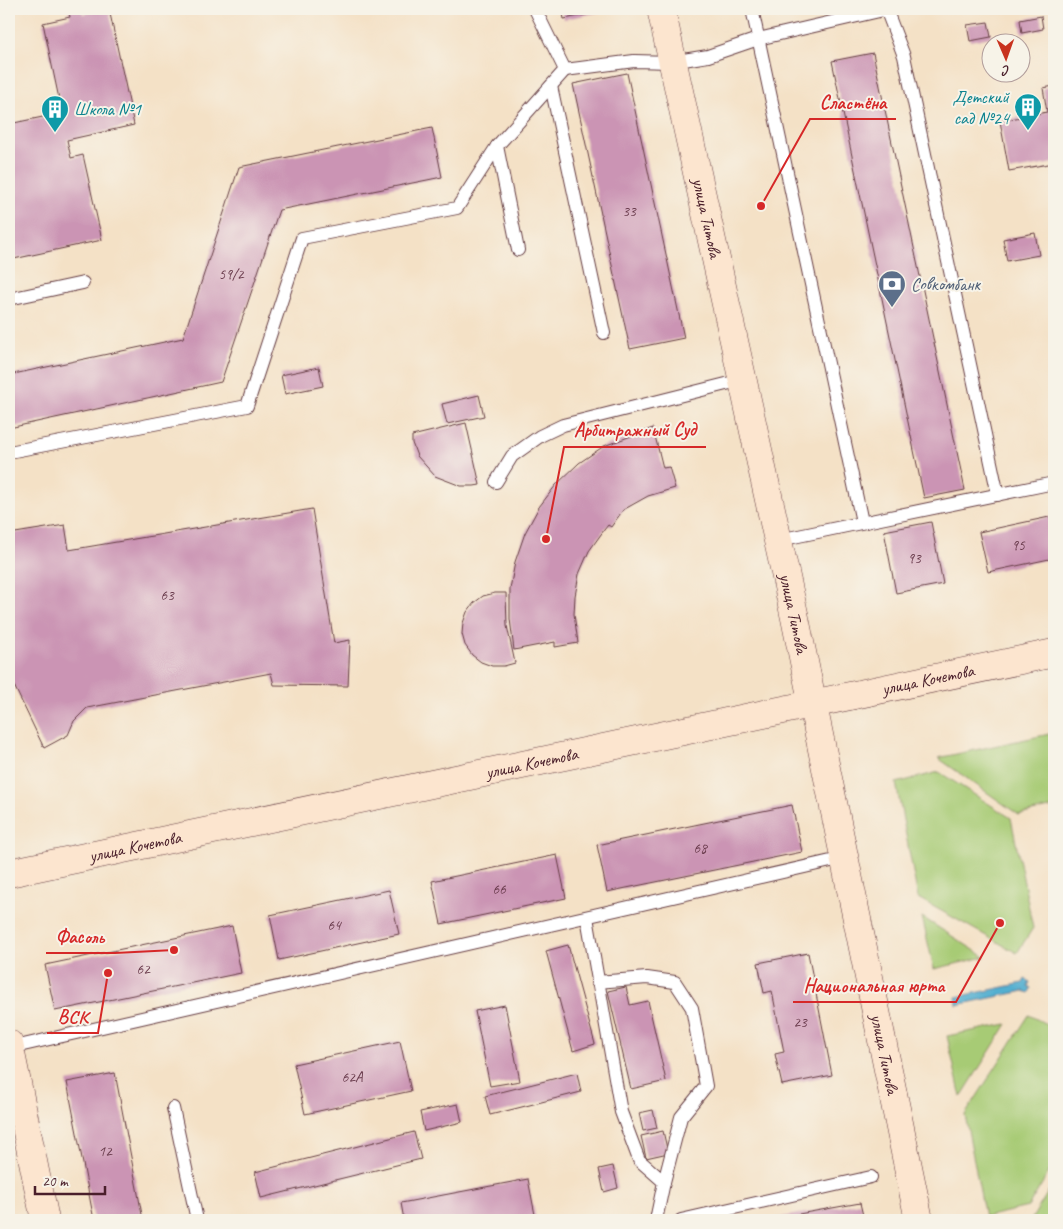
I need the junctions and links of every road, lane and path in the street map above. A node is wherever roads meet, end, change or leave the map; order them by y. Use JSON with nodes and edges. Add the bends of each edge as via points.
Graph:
{"nodes":[{"id":1,"x":535,"y":9,"type":"edge"},
{"id":2,"x":661,"y":9,"type":"edge"},
{"id":3,"x":752,"y":9,"type":"edge"},
{"id":4,"x":887,"y":9,"type":"edge"},
{"id":5,"x":758,"y":39,"type":"junction"},
{"id":6,"x":671,"y":62,"type":"junction"},
{"id":7,"x":565,"y":70,"type":"junction"},
{"id":8,"x":551,"y":86,"type":"junction"},
{"id":9,"x":497,"y":146,"type":"junction"},
{"id":10,"x":518,"y":250,"type":"dead end"},
{"id":11,"x":83,"y":283,"type":"dead end"},
{"id":12,"x":9,"y":299,"type":"edge"},
{"id":13,"x":604,"y":333,"type":"dead end"},
{"id":14,"x":742,"y":380,"type":"junction"},
{"id":15,"x":9,"y":452,"type":"edge"},
{"id":16,"x":496,"y":482,"type":"dead end"},
{"id":17,"x":1054,"y":484,"type":"edge"},
{"id":18,"x":998,"y":495,"type":"junction"},
{"id":19,"x":862,"y":522,"type":"junction"},
{"id":20,"x":779,"y":540,"type":"junction"},
{"id":21,"x":1054,"y":652,"type":"edge"},
{"id":22,"x":812,"y":703,"type":"junction"},
{"id":23,"x":844,"y":858,"type":"junction"},
{"id":24,"x":9,"y":873,"type":"edge"},
{"id":25,"x":587,"y":918,"type":"junction"},
{"id":26,"x":597,"y":982,"type":"junction"},
{"id":27,"x":9,"y":1046,"type":"edge"},
{"id":28,"x":173,"y":1108,"type":"dead end"},
{"id":29,"x":871,"y":1177,"type":"dead end"},
{"id":30,"x":664,"y":1182,"type":"junction"},
{"id":31,"x":45,"y":1220,"type":"edge"},
{"id":32,"x":197,"y":1220,"type":"edge"},
{"id":33,"x":656,"y":1220,"type":"edge"},
{"id":34,"x":681,"y":1220,"type":"edge"},
{"id":35,"x":920,"y":1220,"type":"edge"}],
"edges":[{"from":1,"to":7,"type":"lane"},
{"from":2,"to":6,"type":"main road","name":"улица Титова"},
{"from":3,"to":5,"type":"lane"},
{"from":4,"to":5,"type":"lane"},
{"from":4,"to":18,"type":"lane","via":[[904,56]]},
{"from":5,"to":6,"type":"lane","via":[[708,56]]},
{"from":5,"to":19,"type":"lane"},
{"from":6,"to":7,"type":"lane","via":[[634,60]]},
{"from":6,"to":14,"type":"main road","name":"улица Титова"},
{"from":7,"to":8,"type":"lane"},
{"from":8,"to":9,"type":"lane"},
{"from":8,"to":13,"type":"lane"},
{"from":9,"to":10,"type":"lane"},
{"from":9,"to":15,"type":"lane","via":[[457,208],[302,238],[247,406]]},
{"from":11,"to":12,"type":"lane"},
{"from":14,"to":16,"type":"lane","via":[[563,424],[512,456]]},
{"from":14,"to":20,"type":"main road","name":"улица Титова"},
{"from":17,"to":18,"type":"lane"},
{"from":18,"to":19,"type":"lane"},
{"from":19,"to":20,"type":"lane"},
{"from":20,"to":22,"type":"main road","name":"улица Титова"},
{"from":21,"to":22,"type":"main road","name":"улица Кочетова"},
{"from":22,"to":23,"type":"main road","name":"улица Титова"},
{"from":22,"to":24,"type":"main road","name":"улица Кочетова"},
{"from":23,"to":25,"type":"lane"},
{"from":23,"to":35,"type":"main road","name":"улица Титова"},
{"from":25,"to":26,"type":"lane"},
{"from":25,"to":27,"type":"lane"},
{"from":26,"to":30,"type":"lane","via":[[622,1112],[639,1160]]},
{"from":26,"to":30,"type":"lane","via":[[647,978],[675,982],[692,1008],[706,1086],[681,1117]]},
{"from":27,"to":31,"type":"main road"},
{"from":28,"to":32,"type":"lane"},
{"from":29,"to":34,"type":"lane"},
{"from":30,"to":33,"type":"lane"}]}
